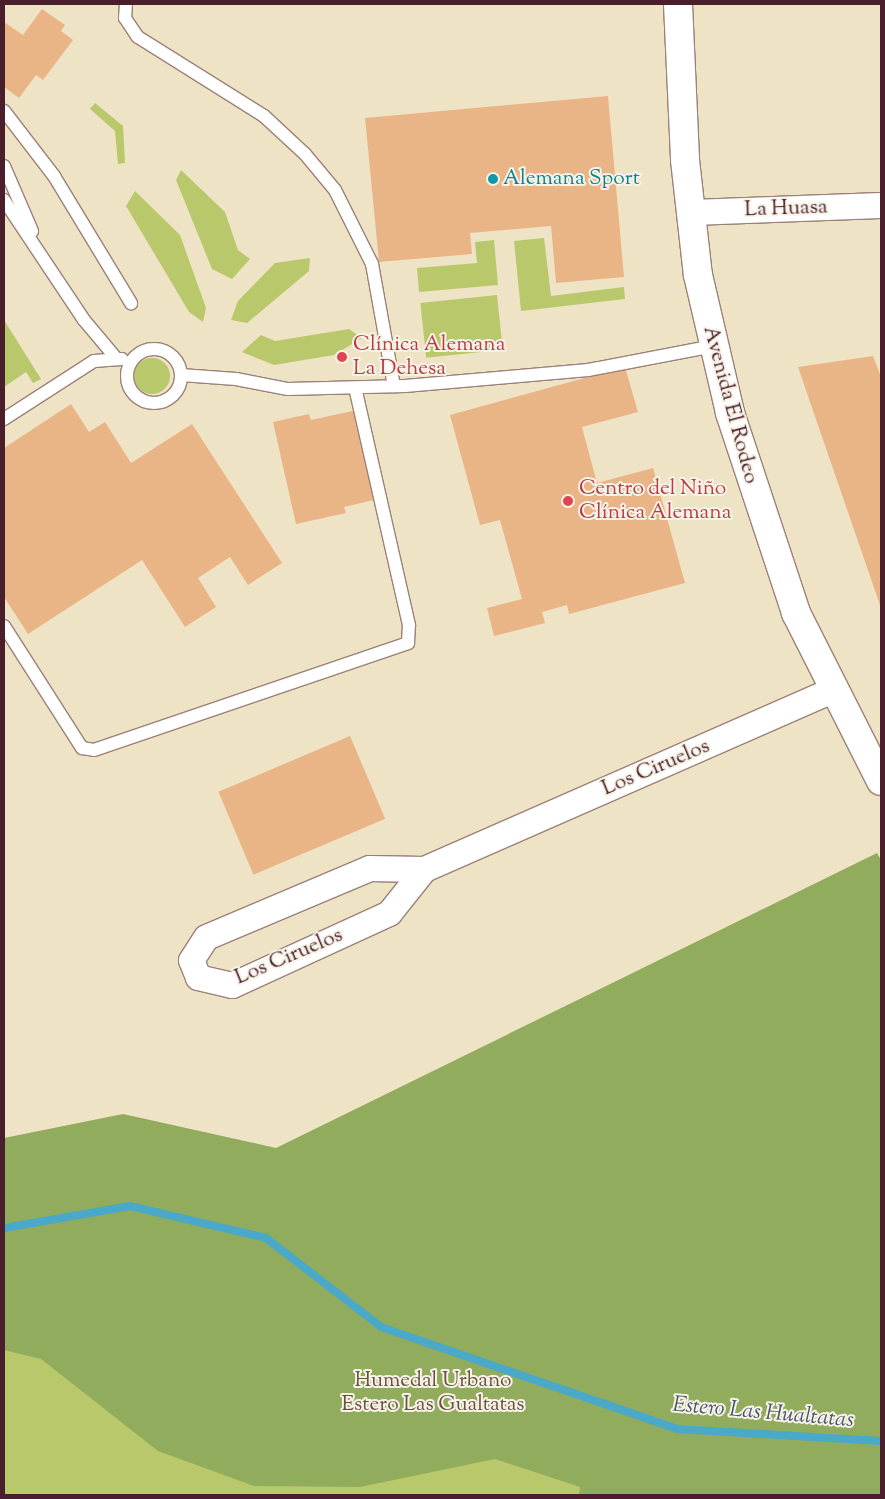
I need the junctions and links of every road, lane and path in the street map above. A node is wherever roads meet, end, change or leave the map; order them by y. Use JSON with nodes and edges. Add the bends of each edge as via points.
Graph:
{"nodes":[{"id":1,"x":126,"y":4,"type":"edge"},
{"id":2,"x":678,"y":4,"type":"edge"},
{"id":3,"x":4,"y":111,"type":"edge"},
{"id":4,"x":4,"y":166,"type":"edge"},
{"id":5,"x":4,"y":200,"type":"edge"},
{"id":6,"x":881,"y":205,"type":"edge"},
{"id":7,"x":691,"y":212,"type":"junction"},
{"id":8,"x":42,"y":254,"type":"junction"},
{"id":9,"x":131,"y":303,"type":"dead end"},
{"id":10,"x":714,"y":346,"type":"junction"},
{"id":11,"x":116,"y":358,"type":"junction"},
{"id":12,"x":131,"y":361,"type":"junction"},
{"id":13,"x":181,"y":375,"type":"junction"},
{"id":14,"x":394,"y":386,"type":"junction"},
{"id":15,"x":356,"y":388,"type":"junction"},
{"id":16,"x":4,"y":419,"type":"edge"},
{"id":17,"x":4,"y":626,"type":"edge"},
{"id":18,"x":832,"y":690,"type":"junction"},
{"id":19,"x":881,"y":781,"type":"edge"},
{"id":20,"x":424,"y":869,"type":"junction"}],
"edges":[{"from":1,"to":14,"type":"lane","via":[[125,18],[138,37],[264,116],[305,154],[335,190],[372,264]]},
{"from":2,"to":7,"type":"street","name":"Avenida El Rodeo"},
{"from":3,"to":9,"type":"lane","via":[[54,176]]},
{"from":4,"to":8,"type":"lane"},
{"from":5,"to":8,"type":"lane"},
{"from":6,"to":7,"type":"street","name":"La Huasa"},
{"from":7,"to":10,"type":"street","name":"Avenida El Rodeo"},
{"from":8,"to":11,"type":"lane","via":[[84,320]]},
{"from":10,"to":14,"type":"lane","via":[[535,377]]},
{"from":10,"to":18,"type":"street","name":"Avenida El Rodeo","via":[[755,497],[796,613]]},
{"from":11,"to":12,"type":"lane"},
{"from":11,"to":16,"type":"lane","via":[[94,362]]},
{"from":12,"to":13,"type":"lane","via":[[144,351],[161,350],[176,359]]},
{"from":12,"to":13,"type":"lane","via":[[128,386],[146,403],[171,398]]},
{"from":13,"to":15,"type":"lane","via":[[236,379],[288,389]]},
{"from":14,"to":15,"type":"lane"},
{"from":15,"to":17,"type":"lane","via":[[406,613],[410,634],[408,643],[399,649],[94,750],[82,748]]},
{"from":18,"to":19,"type":"street","name":"Avenida El Rodeo"},
{"from":18,"to":20,"type":"street","name":"Los Ciruelos"},
{"from":20,"to":20,"type":"street","name":"Los Ciruelos","via":[[369,868],[206,937],[191,960],[198,977],[232,985],[389,913]]}]}
